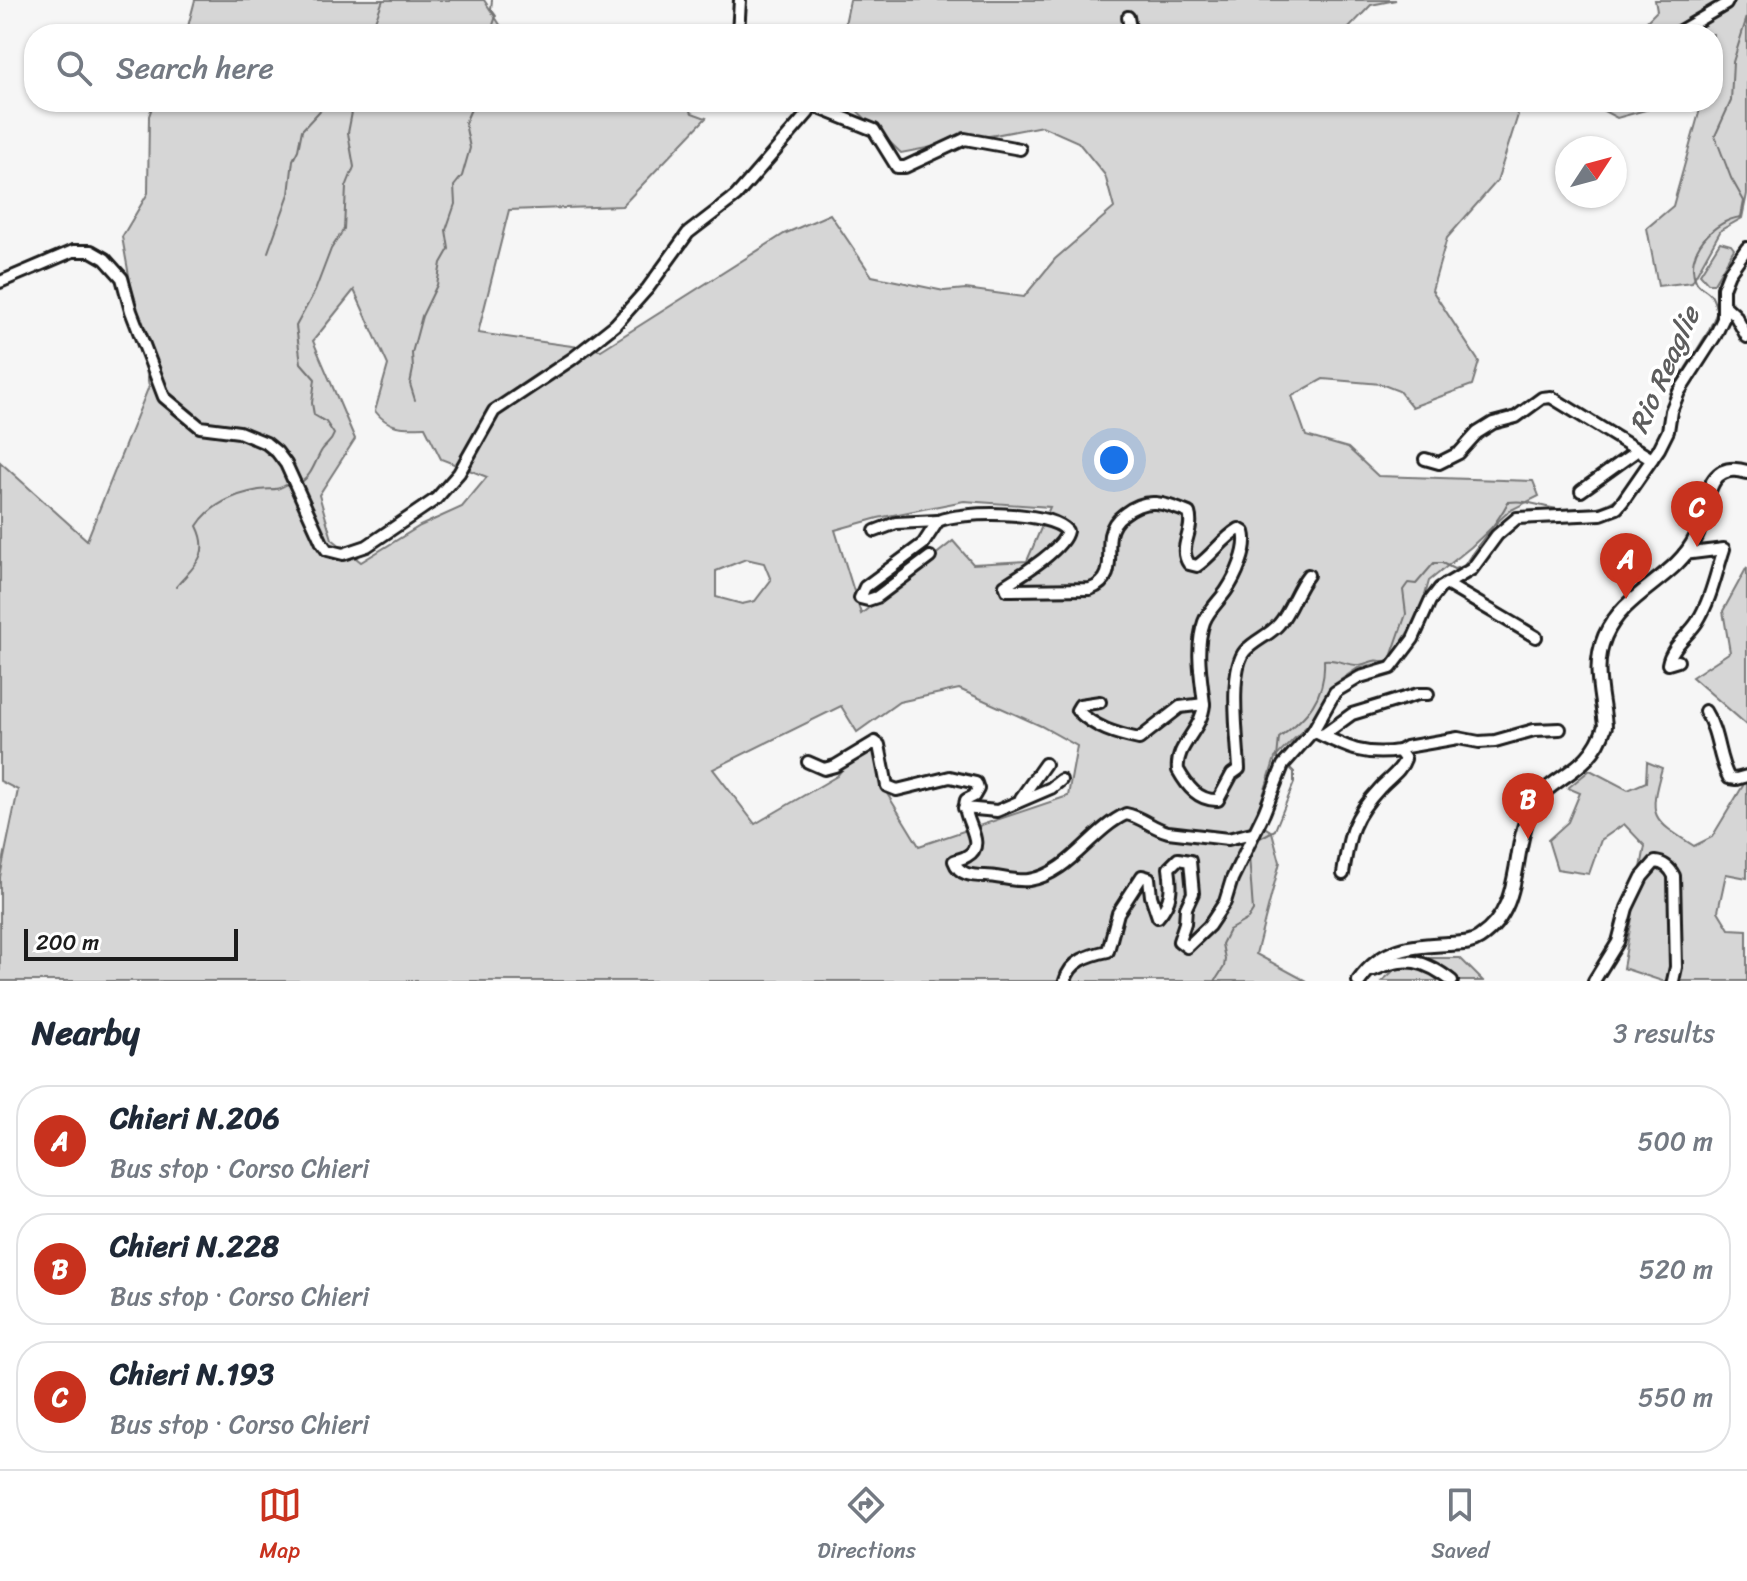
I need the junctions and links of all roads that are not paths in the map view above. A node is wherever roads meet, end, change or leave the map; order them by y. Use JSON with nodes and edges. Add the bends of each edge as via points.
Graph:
{"nodes":[{"id":1,"x":740,"y":0,"type":"edge"},
{"id":2,"x":1728,"y":0,"type":"edge"},
{"id":3,"x":1128,"y":17,"type":"dead end"},
{"id":4,"x":739,"y":24,"type":"edge"},
{"id":5,"x":1129,"y":24,"type":"edge"},
{"id":6,"x":1692,"y":24,"type":"edge"},
{"id":7,"x":808,"y":112,"type":"edge"},
{"id":8,"x":829,"y":112,"type":"edge"},
{"id":9,"x":1020,"y":149,"type":"dead end"},
{"id":10,"x":1747,"y":248,"type":"edge"},
{"id":11,"x":0,"y":282,"type":"edge"},
{"id":12,"x":1723,"y":304,"type":"junction"},
{"id":13,"x":1747,"y":337,"type":"edge"},
{"id":14,"x":1646,"y":455,"type":"junction"},
{"id":15,"x":1425,"y":459,"type":"dead end"},
{"id":16,"x":1747,"y":472,"type":"edge"},
{"id":17,"x":1581,"y":491,"type":"dead end"},
{"id":18,"x":938,"y":521,"type":"junction"},
{"id":19,"x":875,"y":531,"type":"dead end"},
{"id":20,"x":1684,"y":554,"type":"junction"},
{"id":21,"x":930,"y":557,"type":"dead end"},
{"id":22,"x":1308,"y":575,"type":"dead end"},
{"id":23,"x":1446,"y":584,"type":"junction"},
{"id":24,"x":1536,"y":637,"type":"dead end"},
{"id":25,"x":1678,"y":661,"type":"dead end"},
{"id":26,"x":1428,"y":694,"type":"dead end"},
{"id":27,"x":1100,"y":702,"type":"dead end"},
{"id":28,"x":1204,"y":704,"type":"junction"},
{"id":29,"x":1705,"y":711,"type":"dead end"},
{"id":30,"x":1560,"y":729,"type":"dead end"},
{"id":31,"x":1318,"y":733,"type":"junction"},
{"id":32,"x":1399,"y":751,"type":"junction"},
{"id":33,"x":808,"y":762,"type":"dead end"},
{"id":34,"x":1045,"y":764,"type":"dead end"},
{"id":35,"x":1747,"y":776,"type":"edge"},
{"id":36,"x":1061,"y":780,"type":"dead end"},
{"id":37,"x":1020,"y":800,"type":"junction"},
{"id":38,"x":964,"y":808,"type":"junction"},
{"id":39,"x":1252,"y":833,"type":"junction"},
{"id":40,"x":1343,"y":874,"type":"dead end"},
{"id":41,"x":1369,"y":967,"type":"junction"},
{"id":42,"x":1065,"y":981,"type":"edge"},
{"id":43,"x":1359,"y":981,"type":"edge"},
{"id":44,"x":1452,"y":981,"type":"edge"},
{"id":45,"x":1594,"y":981,"type":"edge"},
{"id":46,"x":1673,"y":981,"type":"edge"}],
"edges":[{"from":1,"to":4,"type":"street"},
{"from":2,"to":6,"type":"street"},
{"from":3,"to":5,"type":"street"},
{"from":7,"to":11,"type":"street","via":[[736,196],[688,233],[615,325],[494,411],[459,473],[436,499],[367,546],[343,554],[322,543],[277,452],[239,432],[200,427],[164,397],[122,278],[105,259],[91,251],[73,251]]},
{"from":8,"to":9,"type":"street","via":[[874,130],[897,167],[965,139]]},
{"from":10,"to":12,"type":"street","via":[[1729,273]]},
{"from":12,"to":13,"type":"street"},
{"from":12,"to":14,"type":"street","via":[[1723,319],[1679,392],[1668,431]]},
{"from":14,"to":15,"type":"street","via":[[1551,397],[1485,428],[1459,453],[1439,463]]},
{"from":14,"to":17,"type":"street"},
{"from":14,"to":23,"type":"street","via":[[1617,508],[1601,514],[1517,518],[1472,569]]},
{"from":16,"to":20,"type":"main road","via":[[1735,468],[1710,484],[1695,538]]},
{"from":18,"to":19,"type":"street","via":[[896,523]]},
{"from":18,"to":21,"type":"street","via":[[923,544],[865,587],[860,598],[877,597]]},
{"from":18,"to":28,"type":"street","via":[[967,513],[1062,524],[1066,537],[1005,585],[1007,590],[1099,586],[1110,568],[1110,532],[1117,519],[1149,501],[1189,513],[1193,524],[1183,548],[1189,564],[1197,566],[1227,536],[1239,529],[1244,532],[1237,568],[1205,619],[1198,643]]},
{"from":20,"to":25,"type":"street","via":[[1724,549],[1706,605],[1669,655],[1668,664]]},
{"from":20,"to":41,"type":"main road","via":[[1620,610],[1605,636],[1597,670],[1602,735],[1588,760],[1540,796],[1531,810],[1510,902],[1501,917],[1469,943],[1416,946],[1392,952]]},
{"from":22,"to":28,"type":"street","via":[[1281,622],[1240,659],[1235,691],[1239,769],[1212,801],[1187,786],[1177,762],[1203,718]]},
{"from":23,"to":24,"type":"street"},
{"from":23,"to":31,"type":"street","via":[[1430,601],[1413,639],[1391,668],[1335,692]]},
{"from":26,"to":31,"type":"street","via":[[1352,714]]},
{"from":27,"to":28,"type":"street","via":[[1077,710],[1111,733],[1139,739],[1180,707]]},
{"from":29,"to":35,"type":"street","via":[[1716,730],[1726,773],[1732,779]]},
{"from":30,"to":32,"type":"street","via":[[1495,741],[1458,738]]},
{"from":31,"to":32,"type":"street","via":[[1360,752]]},
{"from":31,"to":39,"type":"street","via":[[1283,765]]},
{"from":32,"to":40,"type":"street","via":[[1405,759],[1402,766],[1379,788],[1350,831]]},
{"from":33,"to":38,"type":"street","via":[[824,769],[835,766],[875,742],[887,786],[897,790],[950,777],[976,783],[978,789]]},
{"from":34,"to":37,"type":"street"},
{"from":36,"to":37,"type":"street"},
{"from":37,"to":38,"type":"street","via":[[997,811]]},
{"from":38,"to":39,"type":"street","via":[[977,843],[954,865],[970,876],[1024,881],[1045,877],[1126,814],[1168,832],[1228,839]]},
{"from":39,"to":42,"type":"street","via":[[1225,902],[1187,947],[1179,941],[1193,893],[1190,861],[1178,859],[1169,868],[1172,892],[1158,917],[1149,878],[1142,876],[1118,913],[1108,951],[1080,960]]},
{"from":41,"to":43,"type":"main road"},
{"from":41,"to":44,"type":"street","via":[[1374,970],[1398,960],[1433,966]]},
{"from":45,"to":46,"type":"street","via":[[1618,942],[1642,877],[1655,862],[1674,876]]}]}
